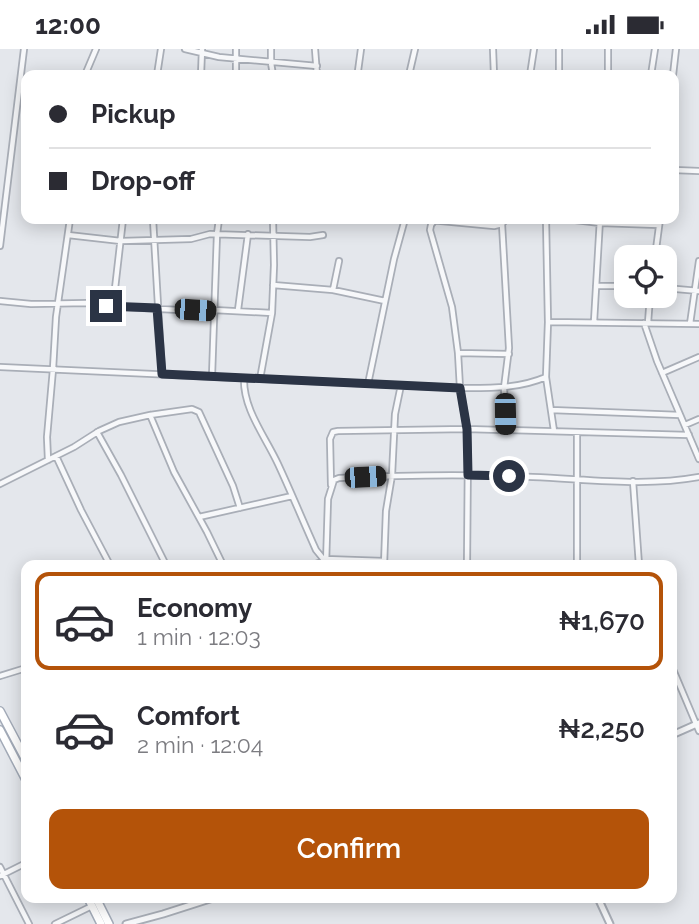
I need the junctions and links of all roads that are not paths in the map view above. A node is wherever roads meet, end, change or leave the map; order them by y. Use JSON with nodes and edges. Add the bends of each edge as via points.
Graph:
{"nodes":[{"id":1,"x":24,"y":49,"type":"edge"},
{"id":2,"x":96,"y":49,"type":"edge"},
{"id":3,"x":161,"y":49,"type":"edge"},
{"id":4,"x":185,"y":49,"type":"edge"},
{"id":5,"x":236,"y":49,"type":"edge"},
{"id":6,"x":271,"y":49,"type":"edge"},
{"id":7,"x":315,"y":49,"type":"edge"},
{"id":8,"x":361,"y":49,"type":"edge"},
{"id":9,"x":415,"y":49,"type":"edge"},
{"id":10,"x":493,"y":49,"type":"edge"},
{"id":11,"x":534,"y":49,"type":"edge"},
{"id":12,"x":559,"y":49,"type":"edge"},
{"id":13,"x":608,"y":49,"type":"edge"},
{"id":14,"x":654,"y":49,"type":"edge"},
{"id":15,"x":676,"y":49,"type":"edge"},
{"id":16,"x":201,"y":51,"type":"edge"},
{"id":17,"x":236,"y":59,"type":"junction"},
{"id":18,"x":271,"y":63,"type":"junction"},
{"id":19,"x":317,"y":66,"type":"junction"},
{"id":20,"x":21,"y":70,"type":"edge"},
{"id":21,"x":87,"y":70,"type":"edge"},
{"id":22,"x":158,"y":70,"type":"edge"},
{"id":23,"x":201,"y":70,"type":"edge"},
{"id":24,"x":236,"y":70,"type":"edge"},
{"id":25,"x":272,"y":70,"type":"edge"},
{"id":26,"x":317,"y":70,"type":"edge"},
{"id":27,"x":358,"y":70,"type":"edge"},
{"id":28,"x":410,"y":70,"type":"edge"},
{"id":29,"x":494,"y":70,"type":"edge"},
{"id":30,"x":531,"y":70,"type":"edge"},
{"id":31,"x":559,"y":70,"type":"edge"},
{"id":32,"x":608,"y":70,"type":"edge"},
{"id":33,"x":652,"y":70,"type":"edge"},
{"id":34,"x":674,"y":70,"type":"edge"},
{"id":35,"x":21,"y":74,"type":"edge"},
{"id":36,"x":19,"y":90,"type":"joint"},
{"id":37,"x":679,"y":170,"type":"edge"},
{"id":38,"x":699,"y":171,"type":"edge"},
{"id":39,"x":3,"y":201,"type":"edge"},
{"id":40,"x":69,"y":224,"type":"edge"},
{"id":41,"x":123,"y":224,"type":"edge"},
{"id":42,"x":153,"y":224,"type":"edge"},
{"id":43,"x":218,"y":224,"type":"edge"},
{"id":44,"x":273,"y":224,"type":"edge"},
{"id":45,"x":404,"y":224,"type":"edge"},
{"id":46,"x":432,"y":224,"type":"edge"},
{"id":47,"x":484,"y":224,"type":"edge"},
{"id":48,"x":502,"y":224,"type":"joint"},
{"id":49,"x":546,"y":224,"type":"edge"},
{"id":50,"x":600,"y":224,"type":"edge"},
{"id":51,"x":644,"y":224,"type":"edge"},
{"id":52,"x":659,"y":225,"type":"joint"},
{"id":53,"x":217,"y":234,"type":"junction"},
{"id":54,"x":248,"y":234,"type":"junction"},
{"id":55,"x":68,"y":235,"type":"junction"},
{"id":56,"x":323,"y":235,"type":"dead end"},
{"id":57,"x":273,"y":237,"type":"junction"},
{"id":58,"x":155,"y":240,"type":"junction"},
{"id":59,"x":121,"y":241,"type":"junction"},
{"id":60,"x":656,"y":245,"type":"edge"},
{"id":61,"x":0,"y":246,"type":"edge"},
{"id":62,"x":339,"y":261,"type":"dead end"},
{"id":63,"x":699,"y":261,"type":"edge"},
{"id":64,"x":273,"y":285,"type":"junction"},
{"id":65,"x":596,"y":286,"type":"junction"},
{"id":66,"x":614,"y":286,"type":"edge"},
{"id":67,"x":677,"y":289,"type":"edge"},
{"id":68,"x":333,"y":290,"type":"junction"},
{"id":69,"x":697,"y":291,"type":"edge"},
{"id":70,"x":0,"y":301,"type":"edge"},
{"id":71,"x":385,"y":301,"type":"junction"},
{"id":72,"x":58,"y":303,"type":"junction"},
{"id":73,"x":113,"y":306,"type":"junction"},
{"id":74,"x":157,"y":308,"type":"junction"},
{"id":75,"x":648,"y":308,"type":"edge"},
{"id":76,"x":238,"y":310,"type":"junction"},
{"id":77,"x":214,"y":311,"type":"junction"},
{"id":78,"x":272,"y":313,"type":"junction"},
{"id":79,"x":548,"y":322,"type":"junction"},
{"id":80,"x":594,"y":322,"type":"junction"},
{"id":81,"x":646,"y":323,"type":"junction"},
{"id":82,"x":690,"y":324,"type":"junction"},
{"id":83,"x":699,"y":324,"type":"edge"},
{"id":84,"x":458,"y":353,"type":"junction"},
{"id":85,"x":509,"y":354,"type":"junction"},
{"id":86,"x":699,"y":357,"type":"edge"},
{"id":87,"x":0,"y":366,"type":"edge"},
{"id":88,"x":53,"y":369,"type":"junction"},
{"id":89,"x":662,"y":373,"type":"junction"},
{"id":90,"x":162,"y":374,"type":"junction"},
{"id":91,"x":212,"y":376,"type":"junction"},
{"id":92,"x":545,"y":377,"type":"junction"},
{"id":93,"x":244,"y":378,"type":"junction"},
{"id":94,"x":260,"y":379,"type":"junction"},
{"id":95,"x":368,"y":384,"type":"junction"},
{"id":96,"x":401,"y":385,"type":"junction"},
{"id":97,"x":460,"y":388,"type":"junction"},
{"id":98,"x":504,"y":388,"type":"junction"},
{"id":99,"x":551,"y":410,"type":"junction"},
{"id":100,"x":150,"y":415,"type":"junction"},
{"id":101,"x":680,"y":415,"type":"junction"},
{"id":102,"x":699,"y":419,"type":"edge"},
{"id":103,"x":685,"y":425,"type":"junction"},
{"id":104,"x":467,"y":429,"type":"junction"},
{"id":105,"x":506,"y":429,"type":"junction"},
{"id":106,"x":394,"y":430,"type":"junction"},
{"id":107,"x":554,"y":431,"type":"junction"},
{"id":108,"x":97,"y":432,"type":"junction"},
{"id":109,"x":577,"y":432,"type":"junction"},
{"id":110,"x":689,"y":435,"type":"junction"},
{"id":111,"x":56,"y":456,"type":"junction"},
{"id":112,"x":699,"y":459,"type":"edge"},
{"id":113,"x":48,"y":460,"type":"junction"},
{"id":114,"x":391,"y":475,"type":"junction"},
{"id":115,"x":468,"y":475,"type":"junction"},
{"id":116,"x":699,"y":477,"type":"edge"},
{"id":117,"x":577,"y":479,"type":"junction"},
{"id":118,"x":633,"y":481,"type":"junction"},
{"id":119,"x":0,"y":484,"type":"edge"},
{"id":120,"x":331,"y":486,"type":"junction"},
{"id":121,"x":292,"y":495,"type":"junction"},
{"id":122,"x":240,"y":508,"type":"junction"},
{"id":123,"x":199,"y":517,"type":"junction"},
{"id":124,"x":107,"y":560,"type":"edge"},
{"id":125,"x":164,"y":560,"type":"edge"},
{"id":126,"x":220,"y":560,"type":"edge"},
{"id":127,"x":324,"y":560,"type":"edge"},
{"id":128,"x":326,"y":560,"type":"edge"},
{"id":129,"x":384,"y":560,"type":"edge"},
{"id":130,"x":467,"y":560,"type":"edge"},
{"id":131,"x":577,"y":560,"type":"edge"},
{"id":132,"x":639,"y":560,"type":"edge"},
{"id":133,"x":21,"y":669,"type":"edge"},
{"id":134,"x":0,"y":676,"type":"edge"},
{"id":135,"x":677,"y":679,"type":"edge"},
{"id":136,"x":0,"y":711,"type":"edge"},
{"id":137,"x":698,"y":727,"type":"edge"},
{"id":138,"x":0,"y":730,"type":"edge"},
{"id":139,"x":677,"y":733,"type":"edge"},
{"id":140,"x":21,"y":751,"type":"edge"},
{"id":141,"x":21,"y":770,"type":"edge"},
{"id":142,"x":21,"y":866,"type":"edge"},
{"id":143,"x":0,"y":867,"type":"edge"},
{"id":144,"x":2,"y":876,"type":"edge"},
{"id":145,"x":90,"y":903,"type":"edge"},
{"id":146,"x":98,"y":903,"type":"edge"},
{"id":147,"x":197,"y":903,"type":"edge"},
{"id":148,"x":600,"y":903,"type":"edge"},
{"id":149,"x":92,"y":906,"type":"junction"},
{"id":150,"x":29,"y":924,"type":"edge"},
{"id":151,"x":55,"y":924,"type":"edge"},
{"id":152,"x":101,"y":924,"type":"edge"},
{"id":153,"x":109,"y":924,"type":"edge"},
{"id":154,"x":126,"y":924,"type":"edge"},
{"id":155,"x":610,"y":924,"type":"edge"}],
"edges":[{"from":1,"to":20,"type":"street"},
{"from":2,"to":21,"type":"street"},
{"from":3,"to":22,"type":"street"},
{"from":4,"to":16,"type":"street"},
{"from":5,"to":17,"type":"street"},
{"from":6,"to":18,"type":"street"},
{"from":7,"to":19,"type":"street"},
{"from":8,"to":27,"type":"street"},
{"from":9,"to":28,"type":"street"},
{"from":10,"to":29,"type":"street"},
{"from":11,"to":30,"type":"street"},
{"from":12,"to":31,"type":"street"},
{"from":13,"to":32,"type":"street"},
{"from":14,"to":33,"type":"street"},
{"from":15,"to":34,"type":"street"},
{"from":16,"to":17,"type":"street"},
{"from":16,"to":23,"type":"street"},
{"from":17,"to":18,"type":"street"},
{"from":17,"to":24,"type":"street"},
{"from":18,"to":19,"type":"street"},
{"from":18,"to":25,"type":"street"},
{"from":19,"to":26,"type":"street"},
{"from":35,"to":36,"type":"street"},
{"from":36,"to":39,"type":"street"},
{"from":37,"to":38,"type":"street"},
{"from":39,"to":61,"type":"street"},
{"from":40,"to":55,"type":"street"},
{"from":41,"to":59,"type":"street"},
{"from":42,"to":58,"type":"street"},
{"from":43,"to":53,"type":"street"},
{"from":44,"to":57,"type":"street"},
{"from":45,"to":71,"type":"street"},
{"from":46,"to":84,"type":"street"},
{"from":47,"to":48,"type":"street"},
{"from":48,"to":85,"type":"street"},
{"from":49,"to":79,"type":"street"},
{"from":50,"to":65,"type":"street"},
{"from":51,"to":52,"type":"street"},
{"from":52,"to":60,"type":"street"},
{"from":53,"to":54,"type":"street"},
{"from":53,"to":58,"type":"street"},
{"from":53,"to":77,"type":"street"},
{"from":54,"to":57,"type":"street"},
{"from":54,"to":76,"type":"street"},
{"from":55,"to":59,"type":"street"},
{"from":55,"to":72,"type":"street"},
{"from":56,"to":57,"type":"street"},
{"from":57,"to":64,"type":"street"},
{"from":58,"to":59,"type":"street"},
{"from":58,"to":74,"type":"street"},
{"from":59,"to":73,"type":"street"},
{"from":62,"to":68,"type":"street"},
{"from":63,"to":69,"type":"street"},
{"from":64,"to":68,"type":"street"},
{"from":64,"to":78,"type":"street"},
{"from":65,"to":66,"type":"street"},
{"from":65,"to":80,"type":"street"},
{"from":67,"to":69,"type":"street"},
{"from":68,"to":71,"type":"street"},
{"from":69,"to":82,"type":"street"},
{"from":70,"to":72,"type":"street"},
{"from":71,"to":95,"type":"street"},
{"from":72,"to":73,"type":"street"},
{"from":72,"to":88,"type":"street"},
{"from":73,"to":74,"type":"street"},
{"from":74,"to":77,"type":"street"},
{"from":74,"to":90,"type":"street"},
{"from":75,"to":81,"type":"street"},
{"from":76,"to":77,"type":"street"},
{"from":76,"to":78,"type":"street"},
{"from":77,"to":91,"type":"street"},
{"from":78,"to":94,"type":"street"},
{"from":79,"to":80,"type":"street"},
{"from":79,"to":92,"type":"street"},
{"from":80,"to":81,"type":"street"},
{"from":81,"to":82,"type":"street"},
{"from":81,"to":89,"type":"street"},
{"from":82,"to":83,"type":"street"},
{"from":84,"to":85,"type":"street"},
{"from":84,"to":97,"type":"street"},
{"from":85,"to":98,"type":"street"},
{"from":86,"to":89,"type":"street"},
{"from":87,"to":88,"type":"street"},
{"from":88,"to":90,"type":"street"},
{"from":88,"to":113,"type":"street"},
{"from":89,"to":101,"type":"street"},
{"from":90,"to":91,"type":"street"},
{"from":91,"to":93,"type":"street"},
{"from":92,"to":98,"type":"street"},
{"from":92,"to":99,"type":"street"},
{"from":93,"to":94,"type":"street"},
{"from":93,"to":121,"type":"street","via":[[248,407]]},
{"from":94,"to":95,"type":"street"},
{"from":95,"to":96,"type":"street"},
{"from":96,"to":97,"type":"street"},
{"from":96,"to":106,"type":"street"},
{"from":97,"to":98,"type":"street"},
{"from":97,"to":104,"type":"street"},
{"from":98,"to":105,"type":"street"},
{"from":99,"to":101,"type":"street"},
{"from":99,"to":107,"type":"street"},
{"from":100,"to":108,"type":"street"},
{"from":100,"to":122,"type":"street","via":[[199,412]]},
{"from":100,"to":123,"type":"street"},
{"from":101,"to":103,"type":"street"},
{"from":102,"to":103,"type":"street"},
{"from":103,"to":110,"type":"street"},
{"from":104,"to":105,"type":"street"},
{"from":104,"to":106,"type":"street"},
{"from":104,"to":115,"type":"street"},
{"from":105,"to":107,"type":"street"},
{"from":106,"to":114,"type":"street"},
{"from":106,"to":120,"type":"street","via":[[333,432]]},
{"from":107,"to":109,"type":"street"},
{"from":108,"to":111,"type":"street"},
{"from":108,"to":125,"type":"street"},
{"from":109,"to":110,"type":"street"},
{"from":109,"to":117,"type":"street"},
{"from":110,"to":112,"type":"street"},
{"from":111,"to":113,"type":"street"},
{"from":111,"to":124,"type":"street"},
{"from":113,"to":119,"type":"street"},
{"from":114,"to":115,"type":"street"},
{"from":114,"to":120,"type":"street","via":[[339,478]]},
{"from":114,"to":129,"type":"street"},
{"from":115,"to":117,"type":"street"},
{"from":115,"to":130,"type":"street"},
{"from":116,"to":118,"type":"street"},
{"from":117,"to":118,"type":"street"},
{"from":117,"to":131,"type":"street"},
{"from":118,"to":132,"type":"street"},
{"from":120,"to":128,"type":"street"},
{"from":121,"to":122,"type":"street"},
{"from":121,"to":127,"type":"street"},
{"from":122,"to":123,"type":"street"},
{"from":123,"to":126,"type":"street"},
{"from":133,"to":134,"type":"street"},
{"from":135,"to":137,"type":"street"},
{"from":136,"to":140,"type":"main road"},
{"from":137,"to":139,"type":"street"},
{"from":138,"to":141,"type":"main road"},
{"from":142,"to":144,"type":"street"},
{"from":143,"to":144,"type":"street"},
{"from":144,"to":150,"type":"street"},
{"from":145,"to":149,"type":"main road"},
{"from":146,"to":153,"type":"main road"},
{"from":147,"to":154,"type":"street"},
{"from":148,"to":155,"type":"street"},
{"from":149,"to":151,"type":"street"},
{"from":149,"to":152,"type":"main road"}]}
